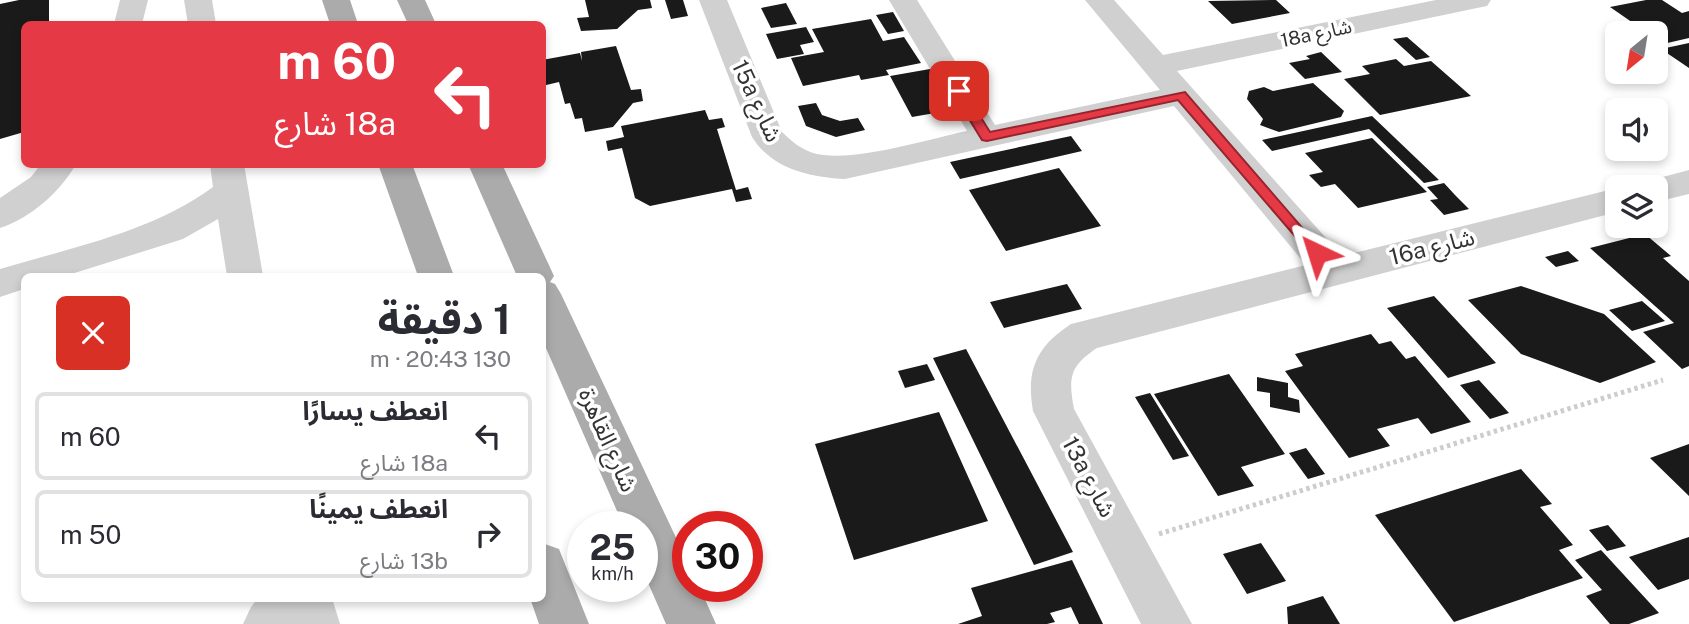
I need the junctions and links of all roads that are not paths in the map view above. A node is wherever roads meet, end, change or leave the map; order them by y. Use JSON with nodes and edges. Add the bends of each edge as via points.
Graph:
{"nodes":[{"id":1,"x":134,"y":0,"type":"edge"},
{"id":2,"x":198,"y":0,"type":"edge"},
{"id":3,"x":336,"y":0,"type":"edge"},
{"id":4,"x":411,"y":0,"type":"edge"},
{"id":5,"x":713,"y":0,"type":"edge"},
{"id":6,"x":903,"y":0,"type":"edge"},
{"id":7,"x":1099,"y":0,"type":"edge"},
{"id":8,"x":1477,"y":0,"type":"edge"},
{"id":9,"x":129,"y":21,"type":"edge"},
{"id":10,"x":202,"y":21,"type":"edge"},
{"id":11,"x":343,"y":21,"type":"edge"},
{"id":12,"x":421,"y":21,"type":"edge"},
{"id":13,"x":1156,"y":66,"type":"junction"},
{"id":14,"x":1181,"y":95,"type":"junction"},
{"id":15,"x":987,"y":137,"type":"junction"},
{"id":16,"x":57,"y":168,"type":"edge"},
{"id":17,"x":396,"y":168,"type":"edge"},
{"id":18,"x":487,"y":168,"type":"edge"},
{"id":19,"x":229,"y":178,"type":"edge"},
{"id":20,"x":1689,"y":182,"type":"edge"},
{"id":21,"x":1668,"y":187,"type":"edge"},
{"id":22,"x":1605,"y":203,"type":"edge"},
{"id":23,"x":0,"y":215,"type":"edge"},
{"id":24,"x":170,"y":230,"type":"junction"},
{"id":25,"x":420,"y":234,"type":"junction"},
{"id":26,"x":237,"y":236,"type":"junction"},
{"id":27,"x":1334,"y":272,"type":"junction"},
{"id":28,"x":32,"y":273,"type":"edge"},
{"id":29,"x":244,"y":273,"type":"edge"},
{"id":30,"x":406,"y":273,"type":"edge"},
{"id":31,"x":435,"y":273,"type":"edge"},
{"id":32,"x":534,"y":273,"type":"edge"},
{"id":33,"x":21,"y":276,"type":"edge"},
{"id":34,"x":0,"y":283,"type":"edge"},
{"id":35,"x":546,"y":302,"type":"edge"},
{"id":36,"x":1085,"y":335,"type":"joint"},
{"id":37,"x":546,"y":576,"type":"edge"},
{"id":38,"x":287,"y":602,"type":"edge"},
{"id":39,"x":309,"y":602,"type":"edge"},
{"id":40,"x":268,"y":624,"type":"edge"},
{"id":41,"x":316,"y":624,"type":"edge"},
{"id":42,"x":564,"y":624,"type":"edge"},
{"id":43,"x":691,"y":624,"type":"edge"},
{"id":44,"x":1167,"y":624,"type":"edge"}],
"edges":[{"from":1,"to":9,"type":"street"},
{"from":2,"to":10,"type":"street"},
{"from":3,"to":11,"type":"main road"},
{"from":4,"to":12,"type":"main road"},
{"from":5,"to":15,"type":"street","name":"15a شارع","via":[[768,137],[798,161],[845,168]]},
{"from":6,"to":15,"type":"street"},
{"from":7,"to":13,"type":"street"},
{"from":8,"to":13,"type":"street","name":"18a شارع"},
{"from":13,"to":14,"type":"street"},
{"from":14,"to":15,"type":"street"},
{"from":14,"to":27,"type":"street"},
{"from":16,"to":23,"type":"street","via":[[43,185]]},
{"from":17,"to":25,"type":"main road"},
{"from":18,"to":32,"type":"main road"},
{"from":19,"to":24,"type":"street","via":[[201,214]]},
{"from":19,"to":26,"type":"street"},
{"from":20,"to":21,"type":"street"},
{"from":22,"to":27,"type":"street","name":"16a شارع"},
{"from":24,"to":26,"type":"street"},
{"from":24,"to":28,"type":"street"},
{"from":25,"to":30,"type":"main road"},
{"from":25,"to":31,"type":"main road"},
{"from":26,"to":29,"type":"street"},
{"from":27,"to":36,"type":"street","name":"16a شارع"},
{"from":33,"to":34,"type":"street"},
{"from":35,"to":43,"type":"main road","name":"شارع القاهرة"},
{"from":36,"to":44,"type":"street","name":"13a شارع","via":[[1065,348],[1053,365],[1049,388],[1054,411]]},
{"from":37,"to":42,"type":"main road"},
{"from":38,"to":40,"type":"street"},
{"from":39,"to":41,"type":"street"}]}
